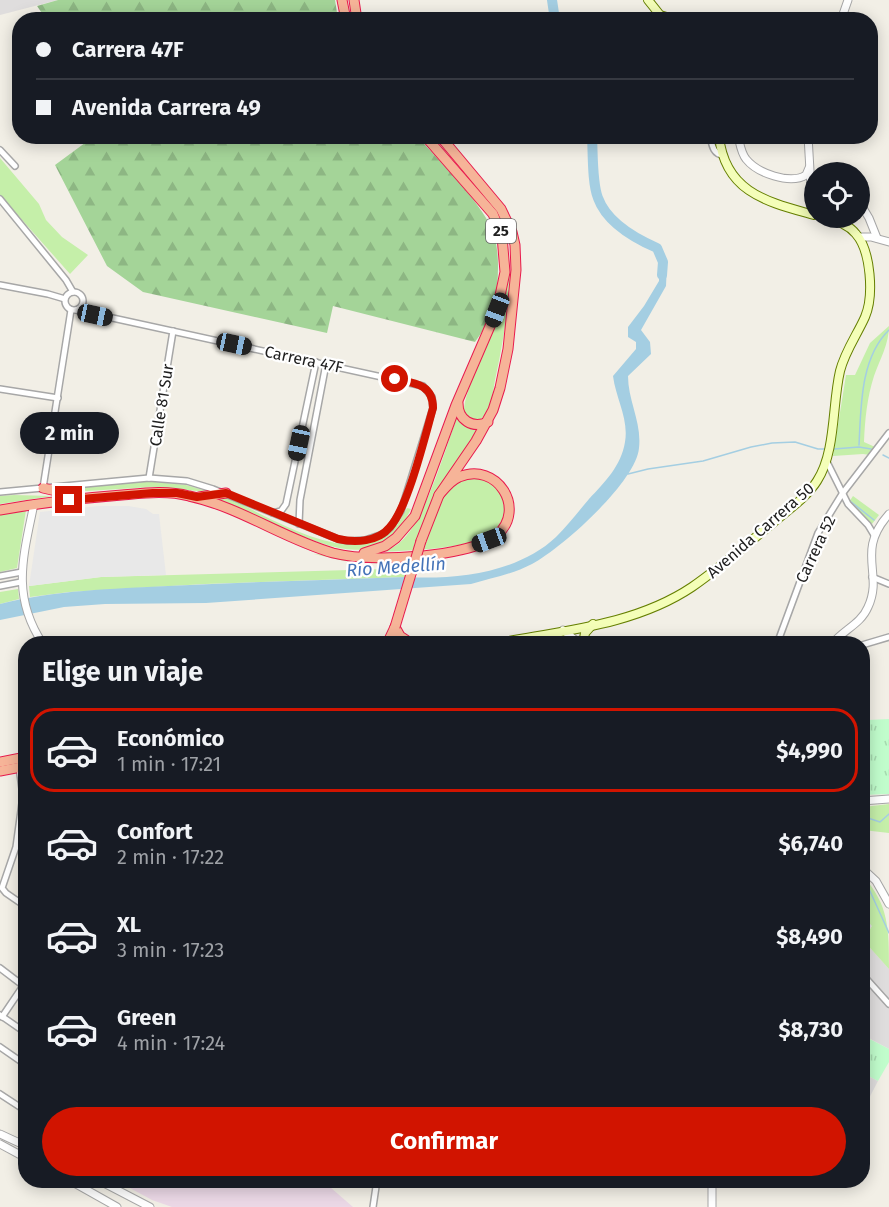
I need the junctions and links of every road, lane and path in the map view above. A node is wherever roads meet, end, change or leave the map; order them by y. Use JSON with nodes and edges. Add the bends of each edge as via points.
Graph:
{"nodes":[{"id":1,"x":648,"y":0,"type":"edge"},
{"id":2,"x":658,"y":12,"type":"edge"},
{"id":3,"x":432,"y":144,"type":"edge"},
{"id":4,"x":447,"y":144,"type":"edge"},
{"id":5,"x":712,"y":144,"type":"edge"},
{"id":6,"x":721,"y":144,"type":"edge"},
{"id":7,"x":741,"y":144,"type":"edge"},
{"id":8,"x":808,"y":144,"type":"edge"},
{"id":9,"x":0,"y":150,"type":"edge"},
{"id":10,"x":723,"y":155,"type":"junction"},
{"id":11,"x":810,"y":162,"type":"edge"},
{"id":12,"x":15,"y":166,"type":"dead end"},
{"id":13,"x":804,"y":176,"type":"edge"},
{"id":14,"x":0,"y":199,"type":"edge"},
{"id":15,"x":804,"y":212,"type":"edge"},
{"id":16,"x":870,"y":220,"type":"edge"},
{"id":17,"x":848,"y":228,"type":"edge"},
{"id":18,"x":859,"y":237,"type":"junction"},
{"id":19,"x":877,"y":238,"type":"junction"},
{"id":20,"x":889,"y":242,"type":"edge"},
{"id":21,"x":0,"y":285,"type":"edge"},
{"id":22,"x":73,"y":292,"type":"junction"},
{"id":23,"x":65,"y":299,"type":"junction"},
{"id":24,"x":74,"y":310,"type":"junction"},
{"id":25,"x":173,"y":331,"type":"junction"},
{"id":26,"x":316,"y":362,"type":"junction"},
{"id":27,"x":326,"y":364,"type":"junction"},
{"id":28,"x":0,"y":389,"type":"edge"},
{"id":29,"x":58,"y":398,"type":"junction"},
{"id":30,"x":459,"y":398,"type":"junction"},
{"id":31,"x":488,"y":422,"type":"junction"},
{"id":32,"x":889,"y":433,"type":"edge"},
{"id":33,"x":827,"y":457,"type":"junction"},
{"id":34,"x":149,"y":478,"type":"junction"},
{"id":35,"x":43,"y":488,"type":"junction"},
{"id":36,"x":0,"y":492,"type":"edge"},
{"id":37,"x":226,"y":493,"type":"junction"},
{"id":38,"x":842,"y":494,"type":"junction"},
{"id":39,"x":439,"y":495,"type":"junction"},
{"id":40,"x":197,"y":497,"type":"junction"},
{"id":41,"x":86,"y":498,"type":"junction"},
{"id":42,"x":34,"y":504,"type":"junction"},
{"id":43,"x":0,"y":510,"type":"edge"},
{"id":44,"x":273,"y":513,"type":"junction"},
{"id":45,"x":889,"y":514,"type":"edge"},
{"id":46,"x":298,"y":524,"type":"junction"},
{"id":47,"x":874,"y":535,"type":"junction"},
{"id":48,"x":335,"y":553,"type":"junction"},
{"id":49,"x":22,"y":572,"type":"junction"},
{"id":50,"x":0,"y":577,"type":"edge"},
{"id":51,"x":872,"y":577,"type":"junction"},
{"id":52,"x":21,"y":582,"type":"junction"},
{"id":53,"x":889,"y":584,"type":"edge"},
{"id":54,"x":0,"y":586,"type":"edge"},
{"id":55,"x":593,"y":624,"type":"junction"},
{"id":56,"x":395,"y":627,"type":"junction"},
{"id":57,"x":563,"y":630,"type":"junction"},
{"id":58,"x":38,"y":636,"type":"edge"},
{"id":59,"x":391,"y":636,"type":"edge"},
{"id":60,"x":400,"y":636,"type":"edge"},
{"id":61,"x":533,"y":636,"type":"edge"},
{"id":62,"x":571,"y":636,"type":"edge"},
{"id":63,"x":584,"y":636,"type":"edge"},
{"id":64,"x":780,"y":636,"type":"edge"},
{"id":65,"x":841,"y":636,"type":"edge"},
{"id":66,"x":889,"y":637,"type":"edge"},
{"id":67,"x":870,"y":643,"type":"edge"},
{"id":68,"x":18,"y":759,"type":"edge"},
{"id":69,"x":0,"y":762,"type":"edge"},
{"id":70,"x":18,"y":768,"type":"edge"},
{"id":71,"x":0,"y":771,"type":"edge"},
{"id":72,"x":889,"y":799,"type":"edge"},
{"id":73,"x":870,"y":800,"type":"edge"},
{"id":74,"x":18,"y":832,"type":"edge"},
{"id":75,"x":870,"y":875,"type":"edge"},
{"id":76,"x":18,"y":901,"type":"edge"},
{"id":77,"x":889,"y":904,"type":"edge"},
{"id":78,"x":0,"y":968,"type":"edge"},
{"id":79,"x":18,"y":982,"type":"edge"},
{"id":80,"x":870,"y":983,"type":"edge"},
{"id":81,"x":18,"y":994,"type":"edge"},
{"id":82,"x":889,"y":1004,"type":"edge"},
{"id":83,"x":1,"y":1016,"type":"edge"},
{"id":84,"x":18,"y":1028,"type":"edge"},
{"id":85,"x":0,"y":1047,"type":"edge"},
{"id":86,"x":18,"y":1059,"type":"edge"},
{"id":87,"x":0,"y":1094,"type":"edge"},
{"id":88,"x":18,"y":1106,"type":"edge"},
{"id":89,"x":3,"y":1136,"type":"edge"},
{"id":90,"x":18,"y":1143,"type":"edge"},
{"id":91,"x":1,"y":1145,"type":"edge"},
{"id":92,"x":0,"y":1154,"type":"edge"},
{"id":93,"x":18,"y":1154,"type":"edge"},
{"id":94,"x":83,"y":1188,"type":"edge"},
{"id":95,"x":113,"y":1188,"type":"edge"},
{"id":96,"x":376,"y":1188,"type":"edge"},
{"id":97,"x":712,"y":1188,"type":"edge"},
{"id":98,"x":117,"y":1207,"type":"edge"},
{"id":99,"x":150,"y":1207,"type":"edge"},
{"id":100,"x":373,"y":1207,"type":"edge"},
{"id":101,"x":712,"y":1207,"type":"edge"}],
"edges":[{"from":1,"to":2,"type":"main road"},
{"from":3,"to":30,"type":"highway","number":"25","via":[[486,204],[505,248],[505,272],[497,310]]},
{"from":4,"to":31,"type":"highway","number":"25","via":[[498,203],[515,245],[508,349]]},
{"from":5,"to":10,"type":"street","via":[[715,152]]},
{"from":6,"to":10,"type":"main road"},
{"from":7,"to":13,"type":"street","via":[[745,158],[767,173],[798,179]]},
{"from":8,"to":11,"type":"street"},
{"from":9,"to":12,"type":"street"},
{"from":10,"to":15,"type":"main road","via":[[733,176],[751,192]]},
{"from":14,"to":22,"type":"street"},
{"from":16,"to":19,"type":"street"},
{"from":17,"to":18,"type":"main road"},
{"from":18,"to":19,"type":"street"},
{"from":18,"to":33,"type":"main road","name":"Avenida Carrera 50","via":[[869,271],[870,297],[840,370]]},
{"from":19,"to":20,"type":"street"},
{"from":21,"to":23,"type":"street"},
{"from":22,"to":23,"type":"street"},
{"from":22,"to":24,"type":"street","via":[[83,302]]},
{"from":23,"to":24,"type":"street","via":[[66,307]]},
{"from":24,"to":25,"type":"street","name":"Carrera 47F"},
{"from":24,"to":29,"type":"street"},
{"from":25,"to":26,"type":"street","name":"Carrera 47F"},
{"from":25,"to":34,"type":"street","name":"Calle 81 Sur"},
{"from":26,"to":27,"type":"street","name":"Carrera 47F"},
{"from":26,"to":44,"type":"street","via":[[286,504]]},
{"from":27,"to":46,"type":"street"},
{"from":27,"to":46,"type":"street","name":"Carrera 47F","via":[[418,384],[432,397],[433,408],[401,511],[390,528],[383,534],[348,542]]},
{"from":28,"to":29,"type":"street"},
{"from":29,"to":35,"type":"street"},
{"from":30,"to":31,"type":"highway","via":[[458,410],[464,421],[476,425]]},
{"from":30,"to":48,"type":"highway","number":"25","via":[[410,523],[379,548],[358,554]]},
{"from":31,"to":39,"type":"highway","number":"25"},
{"from":32,"to":38,"type":"street","name":"Carrera 52"},
{"from":33,"to":38,"type":"street"},
{"from":33,"to":55,"type":"main road","name":"Avenida Carrera 50","via":[[812,488],[693,586],[652,609]]},
{"from":34,"to":35,"type":"street"},
{"from":34,"to":37,"type":"street","via":[[187,481]]},
{"from":35,"to":36,"type":"street"},
{"from":35,"to":41,"type":"highway"},
{"from":37,"to":40,"type":"highway"},
{"from":37,"to":44,"type":"street"},
{"from":38,"to":47,"type":"street"},
{"from":38,"to":64,"type":"street","name":"Carrera 52","via":[[818,533]]},
{"from":39,"to":48,"type":"highway","via":[[458,478],[488,475],[502,486],[508,501],[507,519],[489,540],[452,551],[409,556]]},
{"from":39,"to":56,"type":"highway","number":"25","bridge":true},
{"from":40,"to":41,"type":"highway","number":"25","via":[[165,492]]},
{"from":40,"to":48,"type":"highway","number":"25"},
{"from":41,"to":42,"type":"highway","number":"25"},
{"from":42,"to":43,"type":"highway","number":"25"},
{"from":42,"to":49,"type":"street"},
{"from":44,"to":46,"type":"street"},
{"from":45,"to":47,"type":"street"},
{"from":47,"to":51,"type":"street"},
{"from":49,"to":50,"type":"street"},
{"from":49,"to":52,"type":"street"},
{"from":50,"to":54,"type":"street"},
{"from":51,"to":53,"type":"street"},
{"from":51,"to":65,"type":"street","via":[[866,613]]},
{"from":52,"to":54,"type":"street"},
{"from":52,"to":58,"type":"street"},
{"from":55,"to":57,"type":"main road","name":"Avenida Carrera 50"},
{"from":55,"to":63,"type":"main road"},
{"from":56,"to":59,"type":"highway","number":"25"},
{"from":56,"to":60,"type":"highway"},
{"from":57,"to":61,"type":"main road","name":"Avenida Carrera 50"},
{"from":57,"to":62,"type":"street"},
{"from":66,"to":67,"type":"street"},
{"from":68,"to":69,"type":"highway"},
{"from":70,"to":71,"type":"highway"},
{"from":72,"to":73,"type":"street"},
{"from":74,"to":76,"type":"street","via":[[2,888]]},
{"from":75,"to":77,"type":"street"},
{"from":78,"to":79,"type":"street"},
{"from":80,"to":82,"type":"street"},
{"from":81,"to":83,"type":"street"},
{"from":83,"to":84,"type":"street"},
{"from":85,"to":86,"type":"street"},
{"from":87,"to":88,"type":"street"},
{"from":89,"to":90,"type":"street"},
{"from":89,"to":91,"type":"street"},
{"from":91,"to":92,"type":"street"},
{"from":91,"to":93,"type":"street"},
{"from":94,"to":98,"type":"street"},
{"from":95,"to":99,"type":"street"},
{"from":96,"to":100,"type":"street"},
{"from":97,"to":101,"type":"street"}]}
